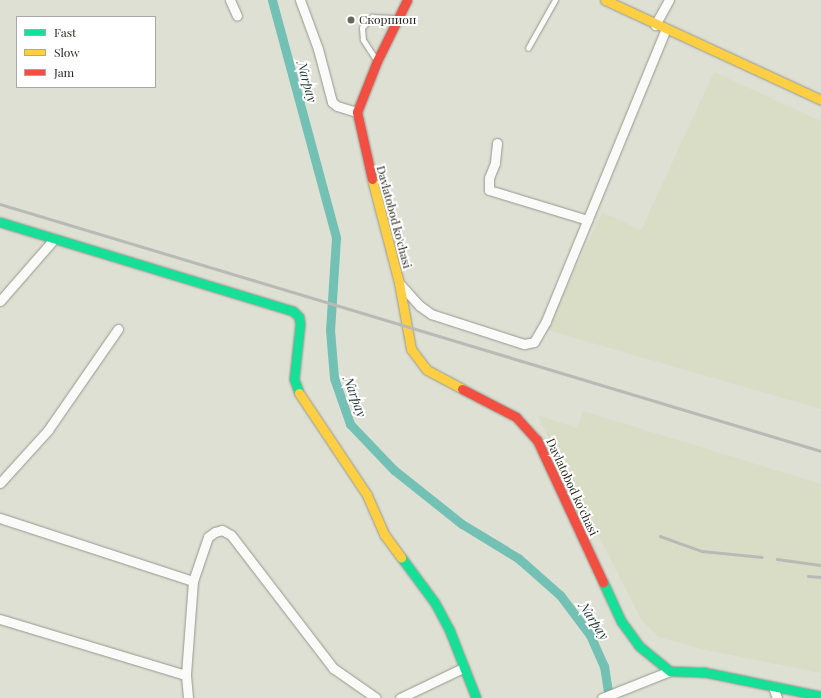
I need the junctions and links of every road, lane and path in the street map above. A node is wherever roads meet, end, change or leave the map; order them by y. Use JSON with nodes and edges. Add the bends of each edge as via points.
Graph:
{"nodes":[{"id":1,"x":230,"y":0,"type":"edge"},
{"id":2,"x":300,"y":0,"type":"edge"},
{"id":3,"x":407,"y":0,"type":"edge"},
{"id":4,"x":555,"y":0,"type":"edge"},
{"id":5,"x":605,"y":0,"type":"edge"},
{"id":6,"x":669,"y":0,"type":"edge"},
{"id":7,"x":237,"y":16,"type":"dead end"},
{"id":8,"x":397,"y":18,"type":"junction"},
{"id":9,"x":655,"y":25,"type":"junction"},
{"id":10,"x":666,"y":29,"type":"junction"},
{"id":11,"x":528,"y":48,"type":"dead end"},
{"id":12,"x":377,"y":61,"type":"junction"},
{"id":13,"x":821,"y":100,"type":"edge"},
{"id":14,"x":357,"y":112,"type":"junction"},
{"id":15,"x":497,"y":143,"type":"dead end"},
{"id":16,"x":588,"y":220,"type":"junction"},
{"id":17,"x":0,"y":222,"type":"edge"},
{"id":18,"x":54,"y":239,"type":"junction"},
{"id":19,"x":400,"y":283,"type":"junction"},
{"id":20,"x":0,"y":301,"type":"edge"},
{"id":21,"x":118,"y":329,"type":"dead end"},
{"id":22,"x":0,"y":483,"type":"edge"},
{"id":23,"x":0,"y":518,"type":"edge"},
{"id":24,"x":193,"y":581,"type":"junction"},
{"id":25,"x":0,"y":619,"type":"edge"},
{"id":26,"x":463,"y":668,"type":"junction"},
{"id":27,"x":670,"y":671,"type":"junction"},
{"id":28,"x":186,"y":675,"type":"junction"},
{"id":29,"x":773,"y":687,"type":"junction"},
{"id":30,"x":821,"y":696,"type":"edge"},
{"id":31,"x":188,"y":698,"type":"edge"},
{"id":32,"x":376,"y":698,"type":"edge"},
{"id":33,"x":400,"y":698,"type":"edge"},
{"id":34,"x":476,"y":698,"type":"edge"},
{"id":35,"x":602,"y":698,"type":"edge"},
{"id":36,"x":777,"y":698,"type":"edge"}],
"edges":[{"from":1,"to":7,"type":"street"},
{"from":2,"to":14,"type":"street","via":[[318,49],[332,102]]},
{"from":3,"to":8,"type":"street"},
{"from":4,"to":11,"type":"lane"},
{"from":5,"to":9,"type":"street"},
{"from":6,"to":9,"type":"street"},
{"from":8,"to":12,"type":"street"},
{"from":8,"to":12,"type":"lane","via":[[372,17],[362,28],[363,40]]},
{"from":9,"to":10,"type":"street"},
{"from":10,"to":13,"type":"street"},
{"from":10,"to":16,"type":"street"},
{"from":12,"to":14,"type":"street"},
{"from":14,"to":19,"type":"street","name":"Davlatobod ko'chasi","via":[[361,137]]},
{"from":15,"to":16,"type":"street","via":[[495,163],[488,178],[489,190]]},
{"from":16,"to":19,"type":"street","via":[[546,321],[534,342],[524,344],[431,314],[420,306]]},
{"from":17,"to":18,"type":"street"},
{"from":18,"to":20,"type":"street"},
{"from":18,"to":26,"type":"street","via":[[293,311],[299,317],[294,379],[298,391],[367,495],[384,534],[435,604],[449,629]]},
{"from":19,"to":27,"type":"street","name":"Davlatobod ko'chasi","via":[[411,349],[427,370],[516,417],[537,440],[621,621],[639,646]]},
{"from":21,"to":22,"type":"street","via":[[48,430]]},
{"from":23,"to":24,"type":"street"},
{"from":24,"to":28,"type":"street"},
{"from":24,"to":32,"type":"street","via":[[208,538],[222,530],[231,534],[333,668]]},
{"from":25,"to":28,"type":"street"},
{"from":26,"to":33,"type":"street"},
{"from":26,"to":34,"type":"street"},
{"from":27,"to":29,"type":"street","via":[[704,672]]},
{"from":27,"to":35,"type":"street"},
{"from":28,"to":31,"type":"street"},
{"from":29,"to":30,"type":"street"},
{"from":29,"to":36,"type":"street"}]}
